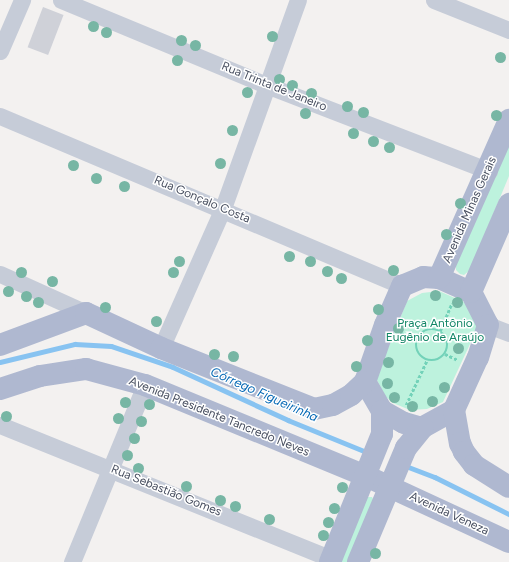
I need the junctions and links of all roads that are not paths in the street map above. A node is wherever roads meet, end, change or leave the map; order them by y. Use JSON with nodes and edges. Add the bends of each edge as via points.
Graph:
{"nodes":[{"id":1,"x":22,"y":0,"type":"edge"},
{"id":2,"x":61,"y":0,"type":"edge"},
{"id":3,"x":298,"y":0,"type":"edge"},
{"id":4,"x":434,"y":0,"type":"edge"},
{"id":5,"x":509,"y":30,"type":"edge"},
{"id":6,"x":0,"y":51,"type":"edge"},
{"id":7,"x":269,"y":86,"type":"junction"},
{"id":8,"x":0,"y":116,"type":"edge"},
{"id":9,"x":509,"y":120,"type":"edge"},
{"id":10,"x":489,"y":171,"type":"junction"},
{"id":11,"x":509,"y":204,"type":"edge"},
{"id":12,"x":223,"y":208,"type":"junction"},
{"id":13,"x":0,"y":274,"type":"edge"},
{"id":14,"x":439,"y":278,"type":"junction"},
{"id":15,"x":402,"y":286,"type":"junction"},
{"id":16,"x":463,"y":295,"type":"junction"},
{"id":17,"x":86,"y":313,"type":"junction"},
{"id":18,"x":488,"y":325,"type":"junction"},
{"id":19,"x":509,"y":333,"type":"edge"},
{"id":20,"x":0,"y":345,"type":"edge"},
{"id":21,"x":161,"y":348,"type":"junction"},
{"id":22,"x":365,"y":382,"type":"junction"},
{"id":23,"x":144,"y":385,"type":"junction"},
{"id":24,"x":0,"y":389,"type":"edge"},
{"id":25,"x":454,"y":410,"type":"junction"},
{"id":26,"x":392,"y":412,"type":"junction"},
{"id":27,"x":0,"y":425,"type":"edge"},
{"id":28,"x":422,"y":428,"type":"junction"},
{"id":29,"x":110,"y":468,"type":"junction"},
{"id":30,"x":366,"y":476,"type":"junction"},
{"id":31,"x":388,"y":486,"type":"junction"},
{"id":32,"x":509,"y":487,"type":"edge"},
{"id":33,"x":509,"y":542,"type":"edge"},
{"id":34,"x":331,"y":560,"type":"edge"},
{"id":35,"x":72,"y":562,"type":"edge"},
{"id":36,"x":358,"y":562,"type":"edge"}],
"edges":[{"from":1,"to":6,"type":"street"},
{"from":2,"to":7,"type":"street","name":"Rua Trinta de Janeiro"},
{"from":3,"to":7,"type":"street"},
{"from":4,"to":5,"type":"street"},
{"from":7,"to":10,"type":"street","name":"Rua Trinta de Janeiro"},
{"from":7,"to":12,"type":"street"},
{"from":8,"to":12,"type":"street","name":"Rua Gonçalo Costa"},
{"from":9,"to":10,"type":"main road","name":"Avenida Minas Gerais"},
{"from":10,"to":14,"type":"main road","name":"Avenida Minas Gerais"},
{"from":11,"to":16,"type":"main road"},
{"from":12,"to":15,"type":"street","name":"Rua Gonçalo Costa"},
{"from":12,"to":21,"type":"street"},
{"from":13,"to":17,"type":"street"},
{"from":14,"to":15,"type":"main road","via":[[424,277]]},
{"from":14,"to":16,"type":"main road"},
{"from":15,"to":22,"type":"main road"},
{"from":16,"to":18,"type":"main road"},
{"from":17,"to":20,"type":"main road"},
{"from":17,"to":21,"type":"main road"},
{"from":18,"to":19,"type":"street"},
{"from":18,"to":25,"type":"main road","via":[[478,357]]},
{"from":21,"to":22,"type":"main road","via":[[314,409],[333,405],[352,395]]},
{"from":22,"to":26,"type":"main road"},
{"from":23,"to":24,"type":"main road","name":"Avenida Presidente Tancredo Neves","via":[[86,369],[40,376]]},
{"from":23,"to":29,"type":"street"},
{"from":23,"to":30,"type":"main road","name":"Avenida Presidente Tancredo Neves"},
{"from":25,"to":28,"type":"main road"},
{"from":25,"to":32,"type":"main road","via":[[464,452],[474,465]]},
{"from":26,"to":28,"type":"main road","via":[[404,423]]},
{"from":26,"to":30,"type":"main road"},
{"from":27,"to":29,"type":"street","name":"Rua Sebastião Gomes"},
{"from":28,"to":31,"type":"main road","via":[[406,448]]},
{"from":29,"to":34,"type":"street","name":"Rua Sebastião Gomes"},
{"from":29,"to":35,"type":"street"},
{"from":30,"to":31,"type":"main road","name":"Avenida Presidente Tancredo Neves"},
{"from":30,"to":34,"type":"main road"},
{"from":31,"to":33,"type":"main road","name":"Avenida Veneza"},
{"from":31,"to":36,"type":"main road"}]}
